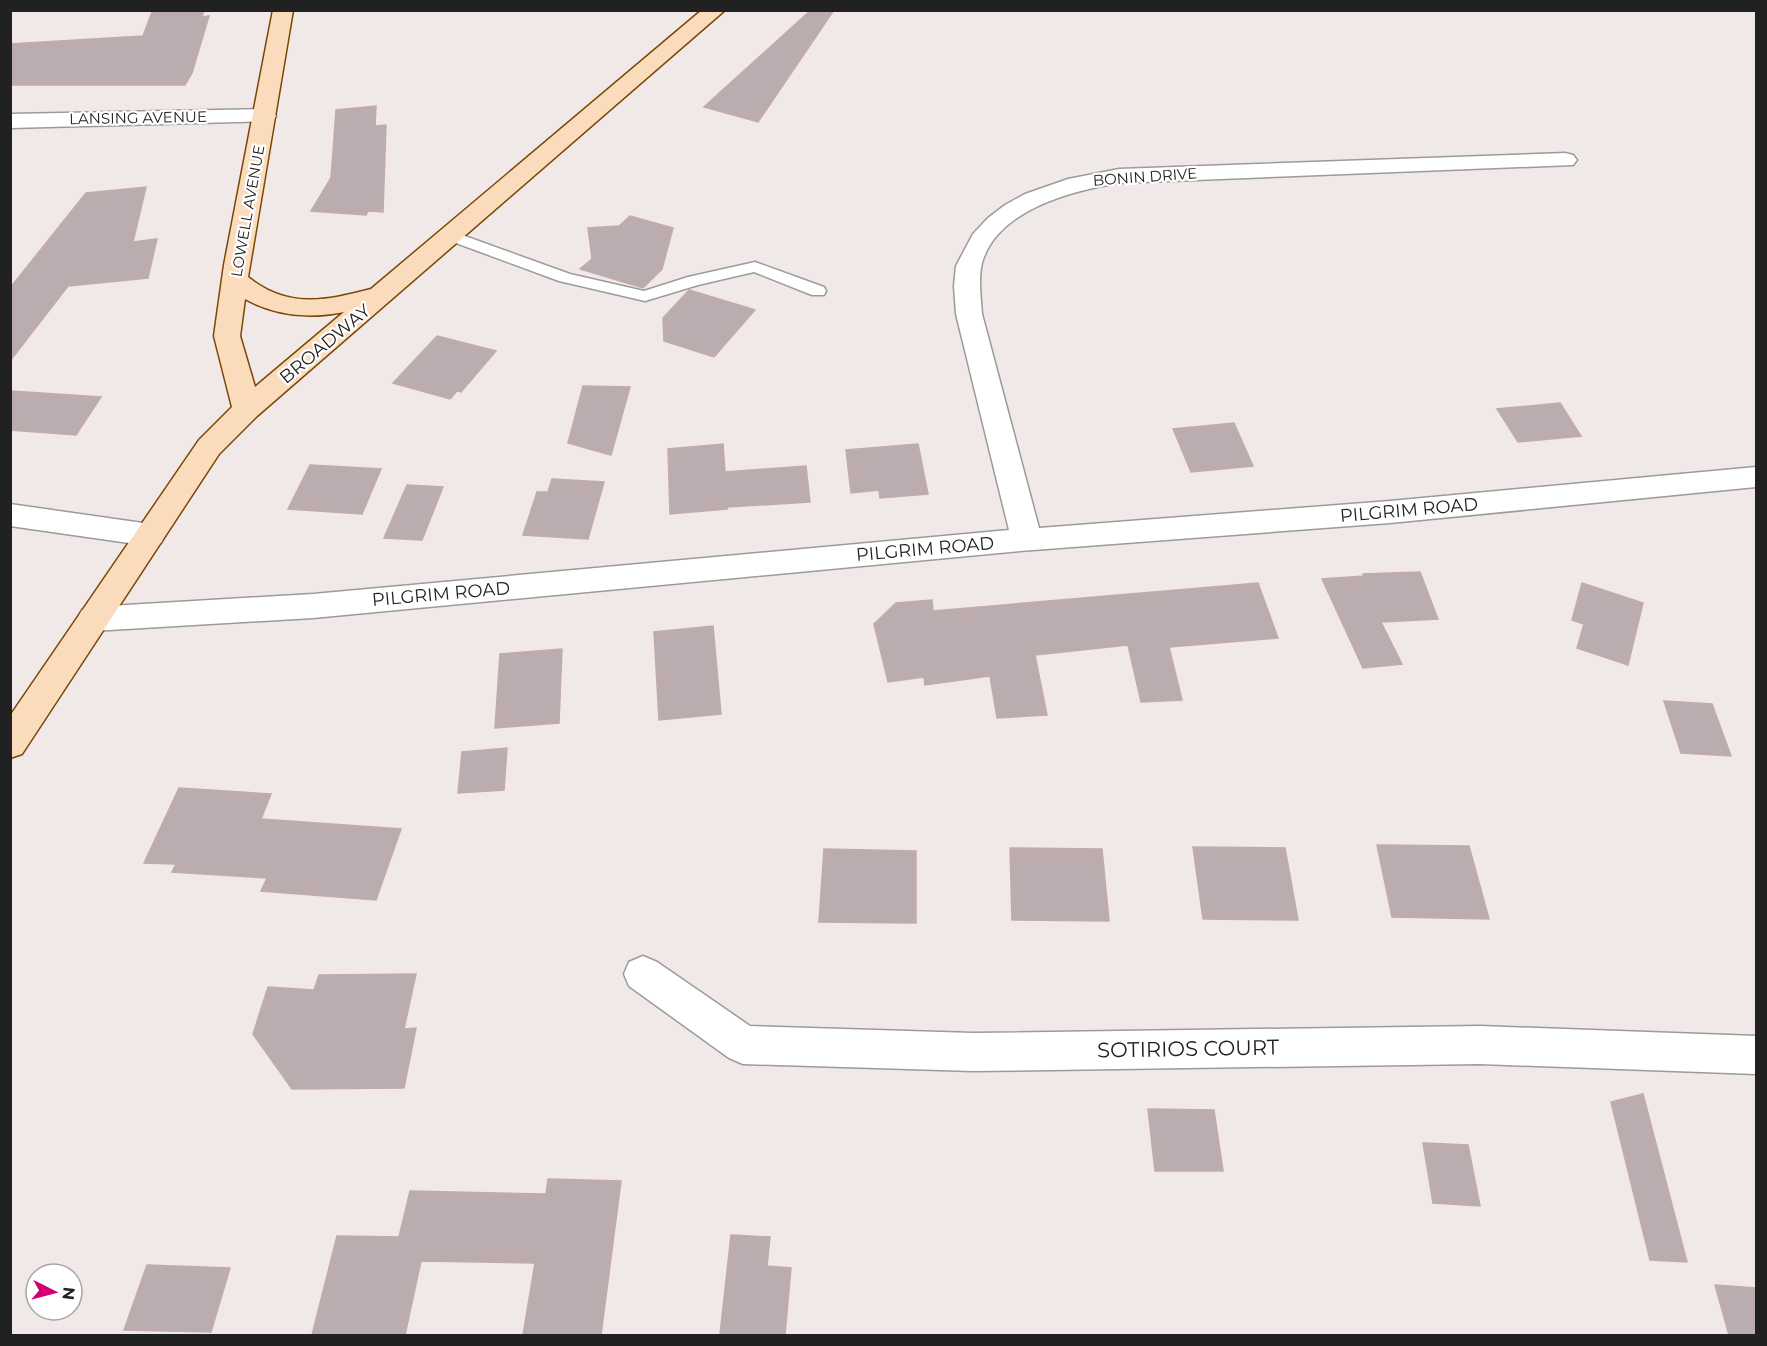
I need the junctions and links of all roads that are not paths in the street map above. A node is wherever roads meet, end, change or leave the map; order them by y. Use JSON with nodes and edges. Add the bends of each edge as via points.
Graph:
{"nodes":[{"id":1,"x":283,"y":10,"type":"edge"},
{"id":2,"x":715,"y":10,"type":"edge"},
{"id":3,"x":265,"y":116,"type":"junction"},
{"id":4,"x":10,"y":121,"type":"edge"},
{"id":5,"x":1565,"y":160,"type":"dead end"},
{"id":6,"x":451,"y":236,"type":"junction"},
{"id":7,"x":235,"y":279,"type":"junction"},
{"id":8,"x":818,"y":291,"type":"dead end"},
{"id":9,"x":384,"y":294,"type":"junction"},
{"id":10,"x":247,"y":409,"type":"junction"},
{"id":11,"x":1756,"y":477,"type":"edge"},
{"id":12,"x":10,"y":515,"type":"edge"},
{"id":13,"x":150,"y":535,"type":"junction"},
{"id":14,"x":1027,"y":540,"type":"junction"},
{"id":15,"x":93,"y":620,"type":"junction"},
{"id":16,"x":11,"y":744,"type":"edge"},
{"id":17,"x":643,"y":974,"type":"dead end"},
{"id":18,"x":1756,"y":1055,"type":"edge"}],
"edges":[{"from":1,"to":3,"type":"main road","name":"LOWELL AVENUE"},
{"from":2,"to":6,"type":"main road","name":"BROADWAY"},
{"from":3,"to":4,"type":"street","name":"LANSING AVENUE"},
{"from":3,"to":7,"type":"main road","name":"LOWELL AVENUE"},
{"from":5,"to":14,"type":"street","name":"BONIN DRIVE","via":[[1119,176],[1060,189],[1003,217],[971,259],[967,284],[969,314]]},
{"from":6,"to":8,"type":"lane","via":[[565,278],[645,296],[755,267]]},
{"from":6,"to":9,"type":"main road","name":"BROADWAY"},
{"from":7,"to":9,"type":"main road","via":[[260,299],[290,308],[324,307]]},
{"from":7,"to":10,"type":"main road","name":"LOWELL AVENUE","via":[[227,336]]},
{"from":9,"to":10,"type":"main road","name":"BROADWAY"},
{"from":10,"to":13,"type":"main road","name":"BROADWAY","via":[[209,447]]},
{"from":11,"to":14,"type":"street","name":"PILGRIM ROAD","via":[[1390,512]]},
{"from":12,"to":13,"type":"street"},
{"from":13,"to":15,"type":"main road","name":"BROADWAY"},
{"from":14,"to":15,"type":"street","name":"PILGRIM ROAD","via":[[313,606]]},
{"from":15,"to":16,"type":"main road","name":"BROADWAY"},
{"from":17,"to":18,"type":"street","name":"SOTIRIOS COURT","via":[[743,1045],[973,1052],[1480,1045]]}]}
